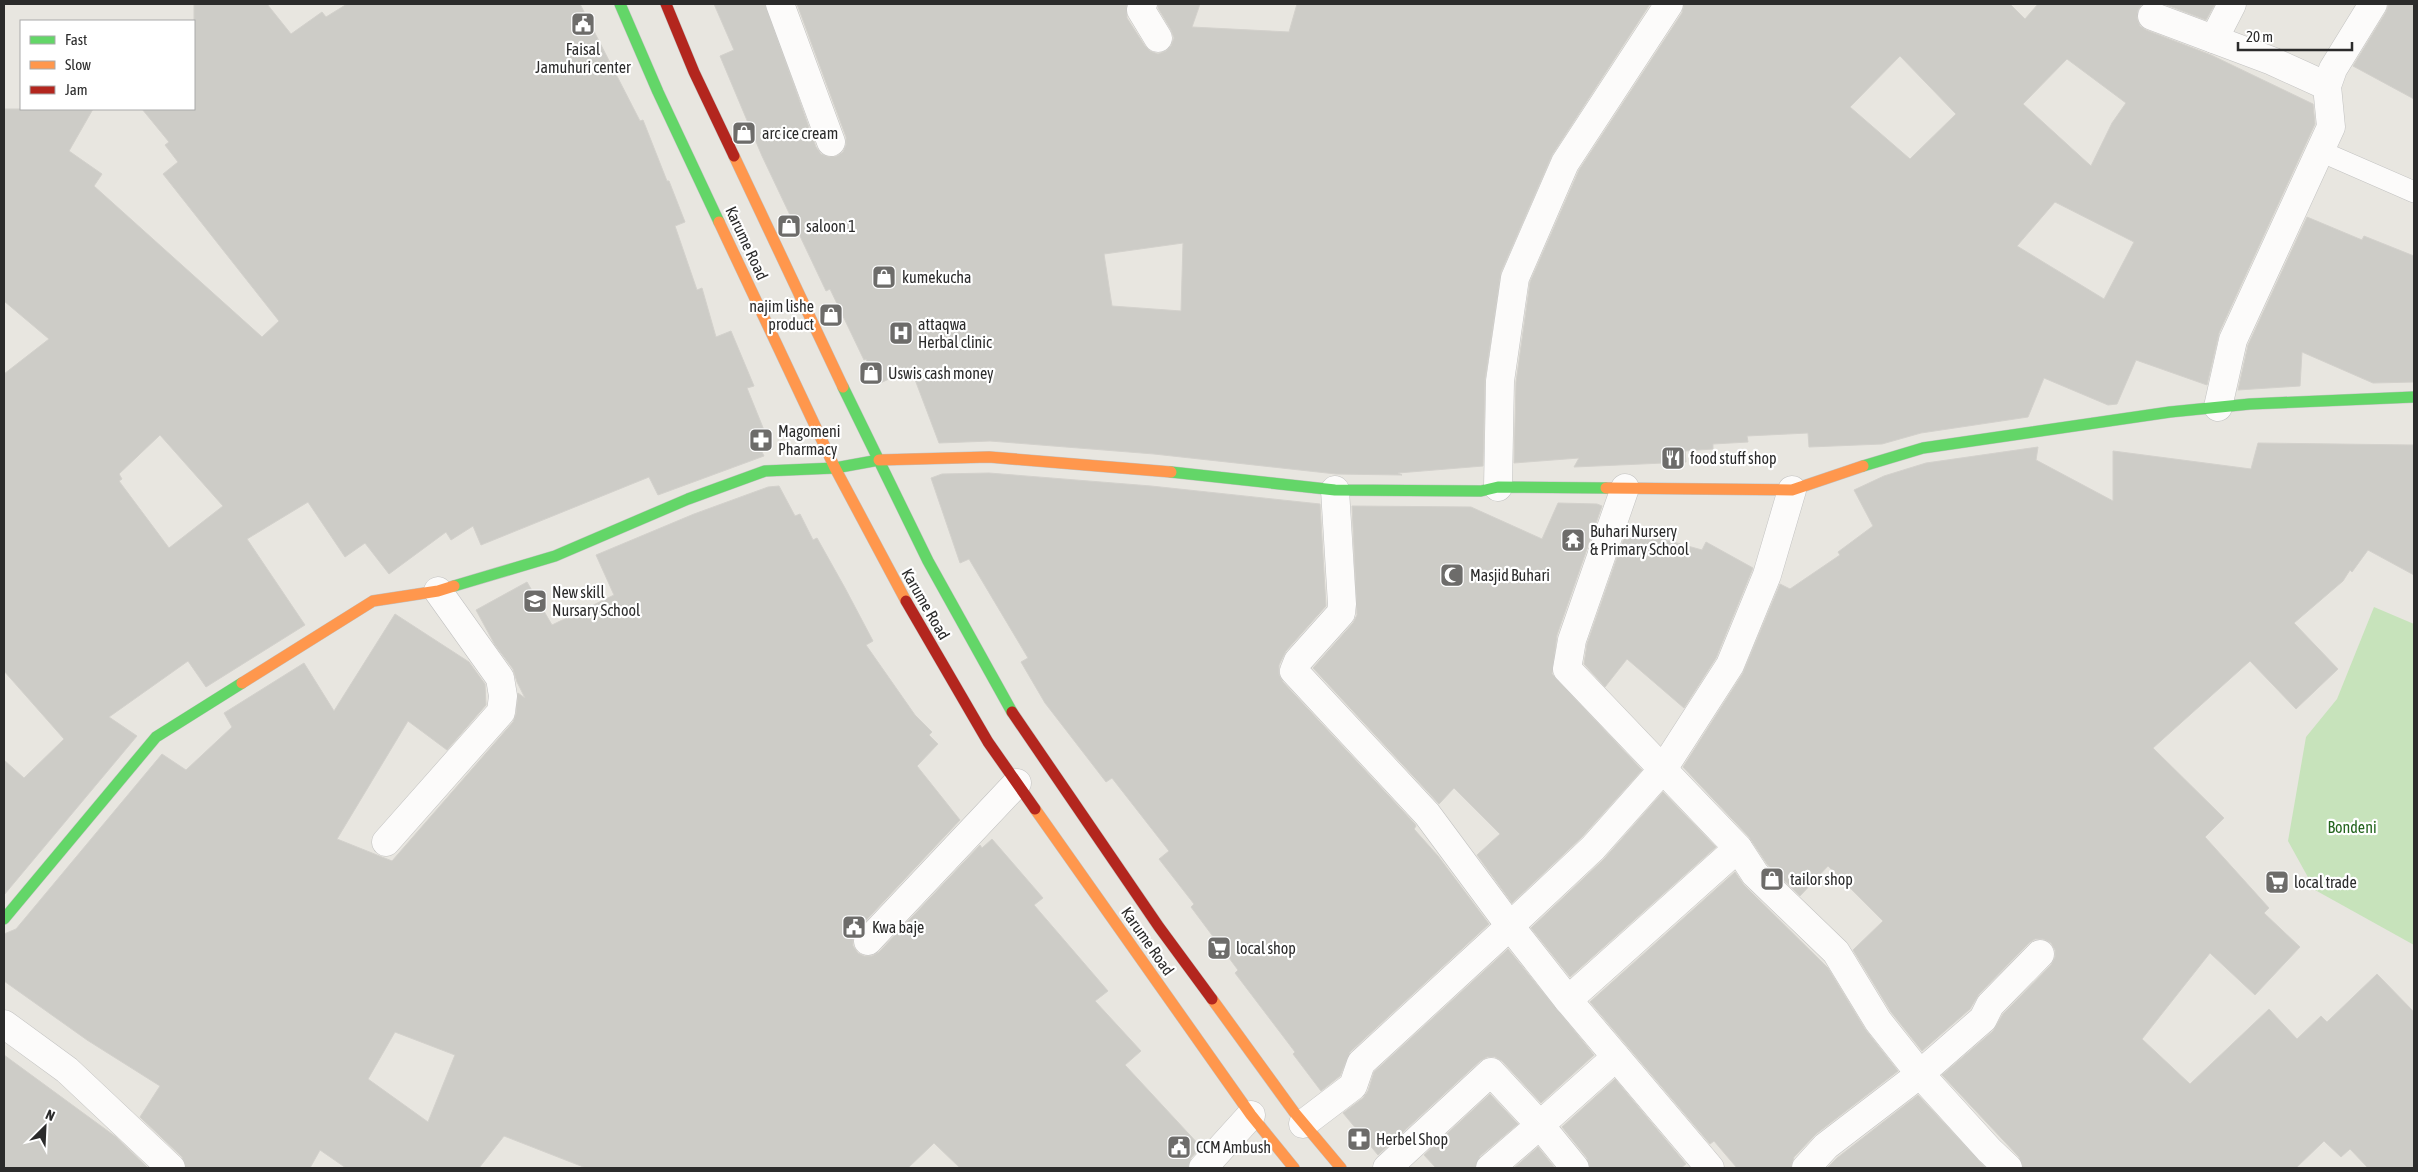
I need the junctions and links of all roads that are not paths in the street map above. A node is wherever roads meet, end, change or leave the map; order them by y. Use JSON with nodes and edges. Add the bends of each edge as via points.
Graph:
{"nodes":[{"id":1,"x":620,"y":4,"type":"edge"},
{"id":2,"x":666,"y":4,"type":"edge"},
{"id":3,"x":780,"y":4,"type":"edge"},
{"id":4,"x":1143,"y":4,"type":"edge"},
{"id":5,"x":1669,"y":4,"type":"edge"},
{"id":6,"x":2232,"y":4,"type":"edge"},
{"id":7,"x":2365,"y":6,"type":"edge"},
{"id":8,"x":2152,"y":16,"type":"dead end"},
{"id":9,"x":1158,"y":38,"type":"dead end"},
{"id":10,"x":2214,"y":39,"type":"junction"},
{"id":11,"x":2327,"y":86,"type":"junction"},
{"id":12,"x":832,"y":142,"type":"dead end"},
{"id":13,"x":2320,"y":151,"type":"junction"},
{"id":14,"x":2414,"y":192,"type":"edge"},
{"id":15,"x":2414,"y":397,"type":"edge"},
{"id":16,"x":2218,"y":407,"type":"junction"},
{"id":17,"x":877,"y":460,"type":"junction"},
{"id":18,"x":835,"y":468,"type":"junction"},
{"id":19,"x":1498,"y":487,"type":"junction"},
{"id":20,"x":1625,"y":488,"type":"junction"},
{"id":21,"x":1335,"y":490,"type":"junction"},
{"id":22,"x":1792,"y":490,"type":"junction"},
{"id":23,"x":438,"y":590,"type":"junction"},
{"id":24,"x":1663,"y":769,"type":"junction"},
{"id":25,"x":1016,"y":783,"type":"junction"},
{"id":26,"x":386,"y":842,"type":"dead end"},
{"id":27,"x":1738,"y":848,"type":"junction"},
{"id":28,"x":4,"y":919,"type":"edge"},
{"id":29,"x":1510,"y":926,"type":"junction"},
{"id":30,"x":868,"y":941,"type":"dead end"},
{"id":31,"x":2040,"y":954,"type":"dead end"},
{"id":32,"x":1568,"y":1000,"type":"junction"},
{"id":33,"x":4,"y":1024,"type":"edge"},
{"id":34,"x":1616,"y":1057,"type":"junction"},
{"id":35,"x":1920,"y":1074,"type":"junction"},
{"id":36,"x":1251,"y":1115,"type":"junction"},
{"id":37,"x":1303,"y":1124,"type":"junction"},
{"id":38,"x":1540,"y":1125,"type":"junction"},
{"id":39,"x":171,"y":1168,"type":"edge"},
{"id":40,"x":1203,"y":1168,"type":"edge"},
{"id":41,"x":1294,"y":1168,"type":"edge"},
{"id":42,"x":1340,"y":1168,"type":"edge"},
{"id":43,"x":1387,"y":1168,"type":"edge"},
{"id":44,"x":1490,"y":1168,"type":"edge"},
{"id":45,"x":1575,"y":1168,"type":"edge"},
{"id":46,"x":1710,"y":1168,"type":"edge"},
{"id":47,"x":1806,"y":1168,"type":"edge"},
{"id":48,"x":2008,"y":1168,"type":"edge"}],
"edges":[{"from":1,"to":18,"type":"main road","name":"Karume Road"},
{"from":2,"to":17,"type":"main road","via":[[694,72]]},
{"from":3,"to":12,"type":"street"},
{"from":4,"to":9,"type":"street","via":[[1141,10]]},
{"from":5,"to":19,"type":"street","via":[[1565,163],[1515,278],[1500,381]]},
{"from":6,"to":10,"type":"street"},
{"from":7,"to":11,"type":"street"},
{"from":8,"to":10,"type":"street"},
{"from":10,"to":11,"type":"street"},
{"from":11,"to":13,"type":"street","via":[[2331,127]]},
{"from":13,"to":14,"type":"lane"},
{"from":13,"to":16,"type":"street","via":[[2233,340]]},
{"from":15,"to":16,"type":"main road"},
{"from":16,"to":22,"type":"main road","via":[[1923,448],[1830,475]]},
{"from":17,"to":18,"type":"main road"},
{"from":17,"to":21,"type":"main road","via":[[989,457],[1152,470]]},
{"from":17,"to":37,"type":"main road","via":[[928,561],[1019,724],[1159,927]]},
{"from":18,"to":23,"type":"main road","via":[[765,471],[688,499],[555,556]]},
{"from":18,"to":25,"type":"main road","name":"Karume Road","via":[[894,581],[988,742]]},
{"from":19,"to":20,"type":"main road"},
{"from":19,"to":21,"type":"main road","via":[[1481,491]]},
{"from":20,"to":22,"type":"main road"},
{"from":20,"to":24,"type":"street","via":[[1572,640],[1567,668]]},
{"from":21,"to":29,"type":"street","via":[[1341,613],[1298,661],[1294,671],[1427,814]]},
{"from":22,"to":24,"type":"street","via":[[1768,575],[1730,666]]},
{"from":23,"to":26,"type":"street","via":[[500,678],[504,696],[500,712]]},
{"from":23,"to":28,"type":"main road","via":[[373,601],[156,737]]},
{"from":24,"to":27,"type":"street"},
{"from":24,"to":29,"type":"street","via":[[1593,848]]},
{"from":25,"to":30,"type":"street"},
{"from":25,"to":36,"type":"main road","name":"Karume Road"},
{"from":27,"to":32,"type":"street"},
{"from":27,"to":35,"type":"street","via":[[1755,874],[1836,952],[1878,1021]]},
{"from":29,"to":32,"type":"street"},
{"from":29,"to":37,"type":"street","via":[[1361,1063],[1353,1086]]},
{"from":31,"to":35,"type":"street","via":[[1990,1005],[1983,1019]]},
{"from":32,"to":34,"type":"street"},
{"from":33,"to":39,"type":"street","via":[[67,1070]]},
{"from":34,"to":38,"type":"street"},
{"from":34,"to":46,"type":"street"},
{"from":35,"to":47,"type":"street","via":[[1826,1146]]},
{"from":35,"to":48,"type":"street"},
{"from":36,"to":40,"type":"street"},
{"from":36,"to":41,"type":"main road","name":"Karume Road"},
{"from":37,"to":42,"type":"main road"},
{"from":38,"to":43,"type":"street","via":[[1491,1072]]},
{"from":38,"to":44,"type":"street"},
{"from":38,"to":45,"type":"street"}]}
